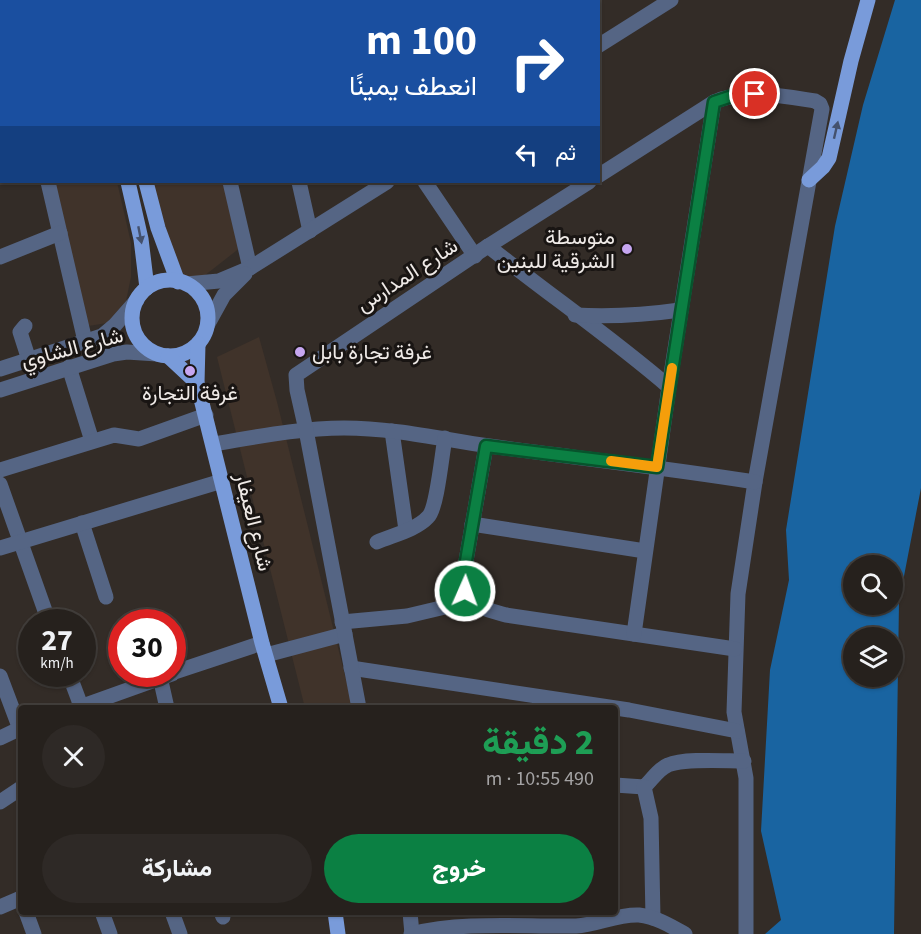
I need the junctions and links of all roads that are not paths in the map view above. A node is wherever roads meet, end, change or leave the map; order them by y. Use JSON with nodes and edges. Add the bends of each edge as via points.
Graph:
{"nodes":[{"id":1,"x":671,"y":0,"type":"edge"},
{"id":2,"x":867,"y":7,"type":"edge"},
{"id":3,"x":600,"y":45,"type":"edge"},
{"id":4,"x":714,"y":102,"type":"junction"},
{"id":5,"x":600,"y":175,"type":"edge"},
{"id":6,"x":809,"y":180,"type":"junction"},
{"id":7,"x":48,"y":183,"type":"edge"},
{"id":8,"x":128,"y":183,"type":"edge"},
{"id":9,"x":146,"y":183,"type":"edge"},
{"id":10,"x":230,"y":183,"type":"edge"},
{"id":11,"x":299,"y":183,"type":"edge"},
{"id":12,"x":385,"y":183,"type":"edge"},
{"id":13,"x":426,"y":183,"type":"edge"},
{"id":14,"x":587,"y":183,"type":"edge"},
{"id":15,"x":310,"y":231,"type":"junction"},
{"id":16,"x":60,"y":233,"type":"junction"},
{"id":17,"x":488,"y":246,"type":"junction"},
{"id":18,"x":475,"y":256,"type":"junction"},
{"id":19,"x":0,"y":257,"type":"edge"},
{"id":20,"x":250,"y":268,"type":"junction"},
{"id":21,"x":182,"y":283,"type":"junction"},
{"id":22,"x":142,"y":294,"type":"junction"},
{"id":23,"x":680,"y":310,"type":"junction"},
{"id":24,"x":575,"y":315,"type":"junction"},
{"id":25,"x":208,"y":324,"type":"junction"},
{"id":26,"x":25,"y":326,"type":"dead end"},
{"id":27,"x":85,"y":341,"type":"junction"},
{"id":28,"x":198,"y":344,"type":"junction"},
{"id":29,"x":162,"y":355,"type":"junction"},
{"id":30,"x":29,"y":360,"type":"junction"},
{"id":31,"x":69,"y":367,"type":"junction"},
{"id":32,"x":0,"y":369,"type":"edge"},
{"id":33,"x":198,"y":383,"type":"junction"},
{"id":34,"x":669,"y":387,"type":"junction"},
{"id":35,"x":0,"y":390,"type":"edge"},
{"id":36,"x":206,"y":415,"type":"junction"},
{"id":37,"x":306,"y":429,"type":"junction"},
{"id":38,"x":392,"y":430,"type":"junction"},
{"id":39,"x":445,"y":438,"type":"junction"},
{"id":40,"x":92,"y":441,"type":"junction"},
{"id":41,"x":213,"y":444,"type":"junction"},
{"id":42,"x":486,"y":446,"type":"junction"},
{"id":43,"x":657,"y":467,"type":"junction"},
{"id":44,"x":0,"y":470,"type":"edge"},
{"id":45,"x":222,"y":481,"type":"junction"},
{"id":46,"x":755,"y":482,"type":"junction"},
{"id":47,"x":0,"y":484,"type":"edge"},
{"id":48,"x":82,"y":523,"type":"junction"},
{"id":49,"x":472,"y":524,"type":"junction"},
{"id":50,"x":406,"y":530,"type":"junction"},
{"id":51,"x":19,"y":542,"type":"junction"},
{"id":52,"x":377,"y":542,"type":"dead end"},
{"id":53,"x":0,"y":548,"type":"edge"},
{"id":54,"x":645,"y":551,"type":"junction"},
{"id":55,"x":106,"y":597,"type":"dead end"},
{"id":56,"x":445,"y":607,"type":"dead end"},
{"id":57,"x":45,"y":609,"type":"edge"},
{"id":58,"x":344,"y":628,"type":"junction"},
{"id":59,"x":634,"y":634,"type":"junction"},
{"id":60,"x":264,"y":649,"type":"junction"},
{"id":61,"x":735,"y":649,"type":"junction"},
{"id":62,"x":351,"y":668,"type":"junction"},
{"id":63,"x":186,"y":670,"type":"edge"},
{"id":64,"x":0,"y":676,"type":"edge"},
{"id":65,"x":73,"y":687,"type":"edge"},
{"id":66,"x":120,"y":687,"type":"edge"},
{"id":67,"x":168,"y":687,"type":"edge"},
{"id":68,"x":78,"y":705,"type":"edge"},
{"id":69,"x":83,"y":705,"type":"edge"},
{"id":70,"x":167,"y":705,"type":"edge"},
{"id":71,"x":280,"y":705,"type":"edge"},
{"id":72,"x":358,"y":705,"type":"edge"},
{"id":73,"x":596,"y":705,"type":"edge"},
{"id":74,"x":618,"y":708,"type":"edge"},
{"id":75,"x":18,"y":724,"type":"edge"},
{"id":76,"x":18,"y":730,"type":"edge"},
{"id":77,"x":737,"y":730,"type":"junction"},
{"id":78,"x":0,"y":738,"type":"edge"},
{"id":79,"x":744,"y":761,"type":"junction"},
{"id":80,"x":618,"y":785,"type":"edge"},
{"id":81,"x":644,"y":788,"type":"junction"},
{"id":82,"x":18,"y":790,"type":"edge"},
{"id":83,"x":0,"y":802,"type":"edge"},
{"id":84,"x":18,"y":899,"type":"edge"},
{"id":85,"x":0,"y":907,"type":"edge"},
{"id":86,"x":27,"y":915,"type":"edge"},
{"id":87,"x":103,"y":915,"type":"edge"},
{"id":88,"x":173,"y":915,"type":"edge"},
{"id":89,"x":334,"y":915,"type":"edge"},
{"id":90,"x":410,"y":915,"type":"edge"},
{"id":91,"x":653,"y":918,"type":"junction"},
{"id":92,"x":577,"y":930,"type":"edge"},
{"id":93,"x":335,"y":933,"type":"edge"},
{"id":94,"x":34,"y":934,"type":"edge"},
{"id":95,"x":110,"y":934,"type":"edge"},
{"id":96,"x":180,"y":934,"type":"edge"},
{"id":97,"x":412,"y":934,"type":"edge"},
{"id":98,"x":686,"y":934,"type":"edge"},
{"id":99,"x":746,"y":934,"type":"edge"}],
"edges":[{"from":1,"to":3,"type":"street"},
{"from":6,"to":2,"type":"main road","one_way":true,"via":[[829,158]]},
{"from":4,"to":5,"type":"street"},
{"from":4,"to":6,"type":"street","via":[[738,94],[755,94],[815,100],[820,104]]},
{"from":4,"to":23,"type":"street"},
{"from":6,"to":46,"type":"street"},
{"from":7,"to":16,"type":"street"},
{"from":8,"to":22,"type":"main road","one_way":true,"via":[[141,239]]},
{"from":9,"to":21,"type":"main road","via":[[158,228]]},
{"from":10,"to":20,"type":"street"},
{"from":11,"to":15,"type":"street"},
{"from":12,"to":15,"type":"street"},
{"from":13,"to":18,"type":"street"},
{"from":14,"to":17,"type":"street","name":"شارع المدارس"},
{"from":15,"to":20,"type":"street"},
{"from":16,"to":19,"type":"street"},
{"from":16,"to":27,"type":"street"},
{"from":17,"to":18,"type":"street","name":"شارع المدارس"},
{"from":17,"to":24,"type":"street"},
{"from":18,"to":37,"type":"street","name":"شارع المدارس","via":[[296,375]]},
{"from":20,"to":21,"type":"street","via":[[219,280]]},
{"from":20,"to":25,"type":"street","via":[[224,295]]},
{"from":21,"to":22,"type":"main road","via":[[167,281]]},
{"from":21,"to":25,"type":"main road","via":[[203,300]]},
{"from":22,"to":27,"type":"street","name":"شارع الشاوي","via":[[102,336]]},
{"from":22,"to":29,"type":"main road","via":[[133,312],[133,325],[145,347]]},
{"from":23,"to":24,"type":"street","via":[[622,316]]},
{"from":23,"to":34,"type":"street"},
{"from":24,"to":34,"type":"street"},
{"from":25,"to":28,"type":"main road"},
{"from":26,"to":30,"type":"street","via":[[20,339]]},
{"from":27,"to":30,"type":"street","name":"شارع الشاوي"},
{"from":28,"to":29,"type":"main road","via":[[179,355]]},
{"from":28,"to":33,"type":"main road","name":"شارع العيفار"},
{"from":29,"to":31,"type":"street","name":"شارع الشاوي","via":[[127,352]]},
{"from":29,"to":33,"type":"main road"},
{"from":30,"to":32,"type":"street","name":"شارع الشاوي"},
{"from":31,"to":35,"type":"street","name":"شارع الشاوي"},
{"from":31,"to":40,"type":"street"},
{"from":33,"to":36,"type":"main road","name":"شارع العيفار"},
{"from":34,"to":43,"type":"street"},
{"from":36,"to":40,"type":"street","via":[[139,439],[118,434]]},
{"from":36,"to":41,"type":"main road","name":"شارع العيفار"},
{"from":37,"to":38,"type":"street"},
{"from":37,"to":41,"type":"street"},
{"from":37,"to":58,"type":"street"},
{"from":38,"to":39,"type":"street"},
{"from":38,"to":50,"type":"street"},
{"from":39,"to":42,"type":"street"},
{"from":39,"to":50,"type":"street","via":[[432,512]]},
{"from":40,"to":44,"type":"street"},
{"from":41,"to":45,"type":"main road","name":"شارع العيفار"},
{"from":42,"to":43,"type":"street"},
{"from":42,"to":49,"type":"street"},
{"from":43,"to":46,"type":"street"},
{"from":43,"to":54,"type":"street"},
{"from":45,"to":48,"type":"street"},
{"from":45,"to":60,"type":"main road","name":"شارع العيفار"},
{"from":46,"to":61,"type":"street","via":[[742,564]]},
{"from":47,"to":51,"type":"street"},
{"from":48,"to":51,"type":"street"},
{"from":48,"to":55,"type":"street"},
{"from":49,"to":54,"type":"street"},
{"from":49,"to":59,"type":"street","via":[[463,578],[470,600],[506,615]]},
{"from":50,"to":52,"type":"street"},
{"from":51,"to":53,"type":"street"},
{"from":51,"to":57,"type":"street"},
{"from":54,"to":59,"type":"street"},
{"from":56,"to":58,"type":"street"},
{"from":58,"to":60,"type":"street"},
{"from":58,"to":62,"type":"street"},
{"from":59,"to":61,"type":"street"},
{"from":60,"to":63,"type":"street"},
{"from":60,"to":71,"type":"main road","name":"شارع العيفار"},
{"from":61,"to":77,"type":"street"},
{"from":62,"to":72,"type":"street"},
{"from":62,"to":73,"type":"street"},
{"from":64,"to":75,"type":"street"},
{"from":65,"to":68,"type":"street"},
{"from":66,"to":69,"type":"street"},
{"from":67,"to":70,"type":"street"},
{"from":74,"to":77,"type":"street"},
{"from":76,"to":78,"type":"street"},
{"from":77,"to":79,"type":"street"},
{"from":79,"to":81,"type":"street","via":[[669,764]]},
{"from":79,"to":99,"type":"street"},
{"from":80,"to":81,"type":"street"},
{"from":81,"to":91,"type":"street","via":[[651,818]]},
{"from":82,"to":83,"type":"street"},
{"from":84,"to":85,"type":"street"},
{"from":86,"to":94,"type":"street"},
{"from":87,"to":95,"type":"street"},
{"from":88,"to":96,"type":"street"},
{"from":89,"to":93,"type":"main road"},
{"from":90,"to":97,"type":"street"},
{"from":91,"to":92,"type":"street","via":[[628,915]]},
{"from":91,"to":98,"type":"street"},
{"from":92,"to":97,"type":"street","via":[[458,926]]}]}
